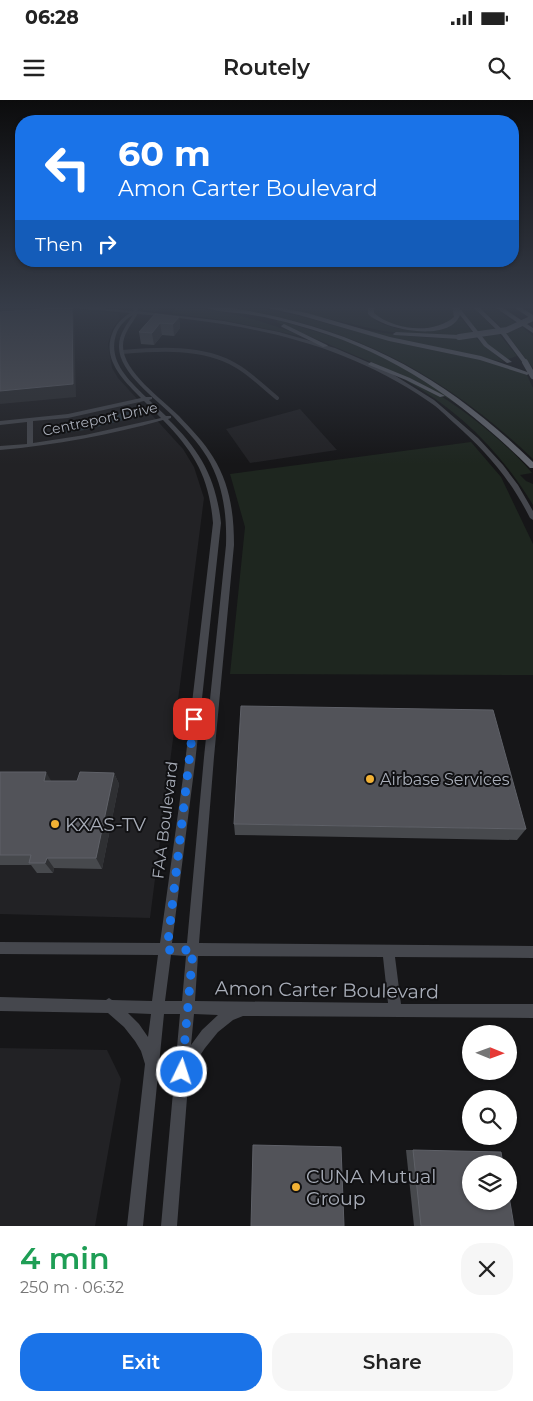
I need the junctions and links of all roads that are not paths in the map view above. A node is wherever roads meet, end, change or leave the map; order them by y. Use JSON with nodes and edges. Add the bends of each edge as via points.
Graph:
{"nodes":[{"id":1,"x":114,"y":359,"type":"edge"},
{"id":2,"x":123,"y":359,"type":"edge"},
{"id":3,"x":215,"y":359,"type":"edge"},
{"id":4,"x":357,"y":359,"type":"edge"},
{"id":5,"x":392,"y":359,"type":"edge"},
{"id":6,"x":483,"y":359,"type":"edge"},
{"id":7,"x":505,"y":359,"type":"edge"},
{"id":8,"x":522,"y":359,"type":"edge"},
{"id":9,"x":371,"y":364,"type":"junction"},
{"id":10,"x":531,"y":375,"type":"edge"},
{"id":11,"x":133,"y":386,"type":"junction"},
{"id":12,"x":156,"y":397,"type":"junction"},
{"id":13,"x":277,"y":398,"type":"dead end"},
{"id":14,"x":145,"y":399,"type":"junction"},
{"id":15,"x":120,"y":406,"type":"junction"},
{"id":16,"x":174,"y":416,"type":"junction"},
{"id":17,"x":164,"y":418,"type":"junction"},
{"id":18,"x":30,"y":421,"type":"junction"},
{"id":19,"x":0,"y":423,"type":"edge"},
{"id":20,"x":136,"y":426,"type":"junction"},
{"id":21,"x":175,"y":430,"type":"junction"},
{"id":22,"x":30,"y":445,"type":"junction"},
{"id":23,"x":0,"y":448,"type":"edge"},
{"id":24,"x":532,"y":467,"type":"edge"},
{"id":25,"x":223,"y":485,"type":"junction"},
{"id":26,"x":211,"y":487,"type":"junction"},
{"id":27,"x":533,"y":518,"type":"edge"},
{"id":28,"x":200,"y":672,"type":"junction"},
{"id":29,"x":217,"y":673,"type":"junction"},
{"id":30,"x":0,"y":948,"type":"edge"},
{"id":31,"x":167,"y":950,"type":"junction"},
{"id":32,"x":193,"y":950,"type":"junction"},
{"id":33,"x":388,"y":950,"type":"junction"},
{"id":34,"x":533,"y":952,"type":"edge"},
{"id":35,"x":0,"y":1004,"type":"edge"},
{"id":36,"x":109,"y":1006,"type":"junction"},
{"id":37,"x":158,"y":1006,"type":"junction"},
{"id":38,"x":187,"y":1007,"type":"junction"},
{"id":39,"x":244,"y":1009,"type":"junction"},
{"id":40,"x":395,"y":1009,"type":"junction"},
{"id":41,"x":533,"y":1011,"type":"edge"},
{"id":42,"x":182,"y":1072,"type":"junction"},
{"id":43,"x":152,"y":1074,"type":"junction"},
{"id":44,"x":135,"y":1226,"type":"edge"},
{"id":45,"x":169,"y":1226,"type":"edge"}],
"edges":[{"from":1,"to":11,"type":"street","name":"FAA Boulevard","via":[[116,366]]},
{"from":2,"to":12,"type":"street"},
{"from":3,"to":13,"type":"street","via":[[236,365]]},
{"from":4,"to":9,"type":"street"},
{"from":5,"to":24,"type":"highway","via":[[466,405],[508,439]]},
{"from":6,"to":10,"type":"highway"},
{"from":7,"to":10,"type":"highway"},
{"from":8,"to":10,"type":"highway","bridge":true},
{"from":9,"to":24,"type":"highway","via":[[424,386],[458,406],[500,437]]},
{"from":9,"to":27,"type":"street","via":[[396,377],[463,425],[502,465]]},
{"from":11,"to":14,"type":"street","name":"FAA Boulevard"},
{"from":11,"to":15,"type":"street","via":[[134,395]]},
{"from":12,"to":14,"type":"street","name":"Centreport Drive"},
{"from":12,"to":16,"type":"street"},
{"from":14,"to":15,"type":"street","name":"Centreport Drive"},
{"from":14,"to":17,"type":"street","name":"FAA Boulevard"},
{"from":15,"to":18,"type":"street","name":"Centreport Drive"},
{"from":16,"to":17,"type":"street","name":"Centreport Drive"},
{"from":16,"to":25,"type":"street","via":[[210,457]]},
{"from":17,"to":20,"type":"street","name":"Centreport Drive"},
{"from":17,"to":21,"type":"street","name":"FAA Boulevard"},
{"from":18,"to":19,"type":"street","name":"Centreport Drive"},
{"from":18,"to":22,"type":"street"},
{"from":20,"to":21,"type":"street"},
{"from":20,"to":22,"type":"street","name":"Centreport Drive","via":[[89,437]]},
{"from":21,"to":26,"type":"street","name":"FAA Boulevard","via":[[196,455]]},
{"from":22,"to":23,"type":"street","name":"Centreport Drive"},
{"from":25,"to":26,"type":"street"},
{"from":25,"to":29,"type":"street","via":[[228,503],[230,545]]},
{"from":26,"to":28,"type":"street","name":"FAA Boulevard","via":[[217,523],[216,545]]},
{"from":28,"to":29,"type":"street"},
{"from":28,"to":31,"type":"street","name":"FAA Boulevard"},
{"from":29,"to":32,"type":"street"},
{"from":30,"to":31,"type":"street"},
{"from":31,"to":32,"type":"street"},
{"from":31,"to":37,"type":"street","name":"FAA Boulevard"},
{"from":32,"to":33,"type":"street"},
{"from":32,"to":38,"type":"street"},
{"from":33,"to":34,"type":"street"},
{"from":33,"to":40,"type":"street"},
{"from":35,"to":36,"type":"street","name":"Amon Carter Boulevard"},
{"from":36,"to":37,"type":"street","name":"Amon Carter Boulevard"},
{"from":36,"to":43,"type":"street","via":[[138,1033],[148,1050]]},
{"from":37,"to":38,"type":"street","name":"Amon Carter Boulevard"},
{"from":37,"to":43,"type":"street","name":"FAA Boulevard"},
{"from":38,"to":39,"type":"street","name":"Amon Carter Boulevard"},
{"from":38,"to":42,"type":"street"},
{"from":39,"to":40,"type":"street","name":"Amon Carter Boulevard"},
{"from":39,"to":42,"type":"street","via":[[228,1014],[214,1026]]},
{"from":40,"to":41,"type":"street","name":"Amon Carter Boulevard"},
{"from":42,"to":45,"type":"street"},
{"from":43,"to":44,"type":"street","name":"FAA Boulevard"}]}
